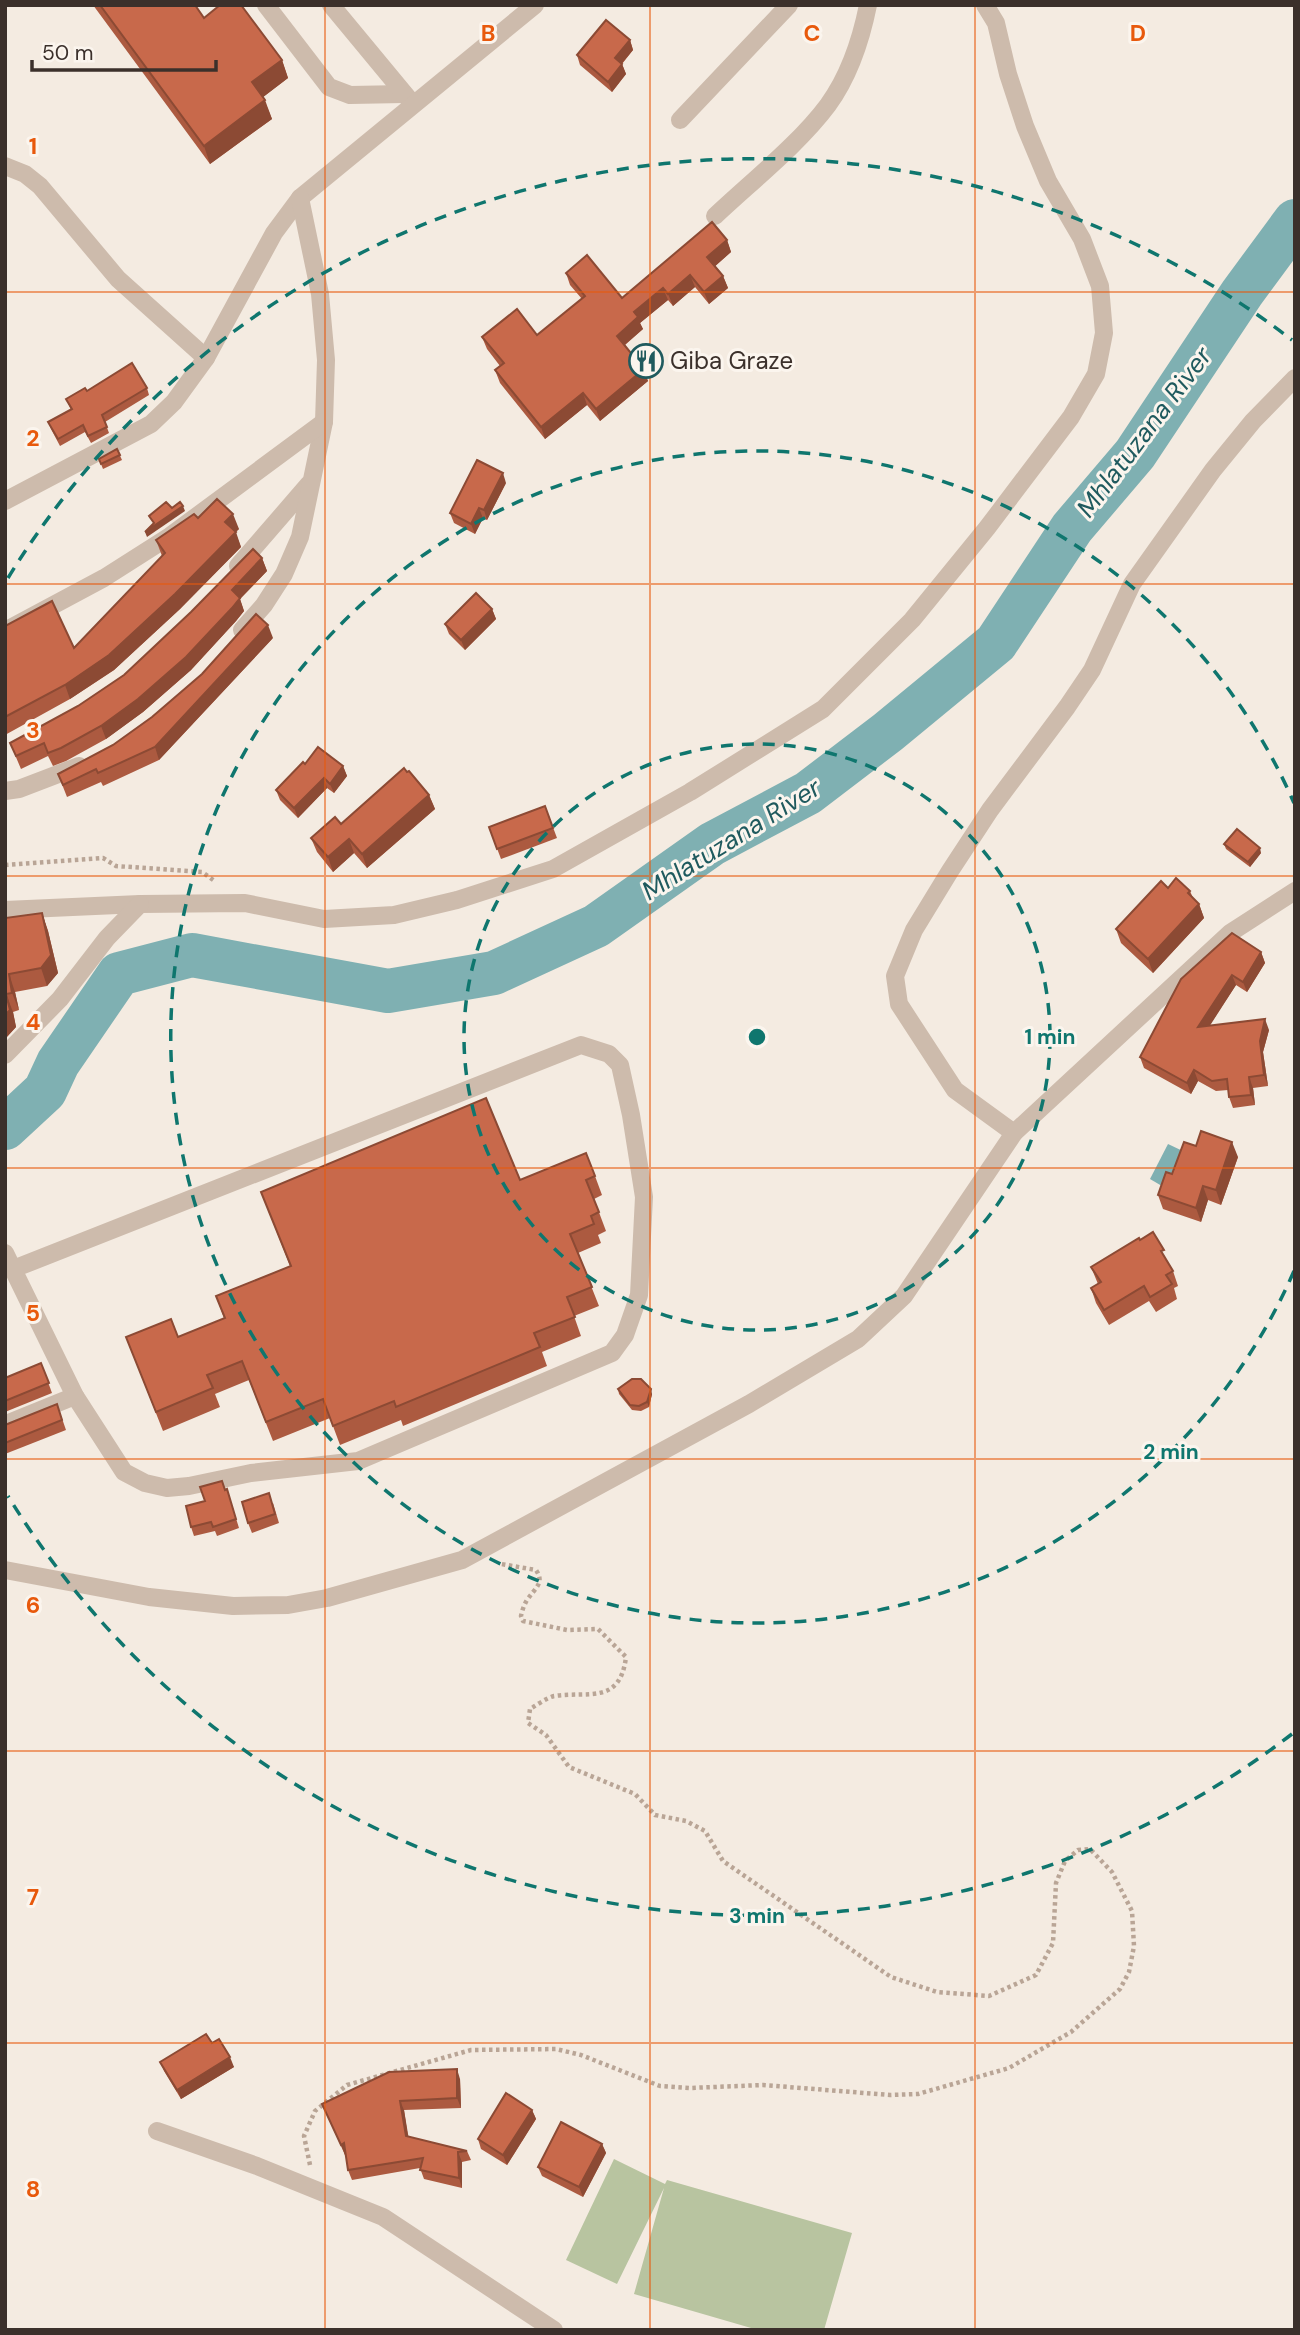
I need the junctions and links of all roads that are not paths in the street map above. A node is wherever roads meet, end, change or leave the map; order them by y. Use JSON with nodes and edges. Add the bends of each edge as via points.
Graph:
{"nodes":[{"id":1,"x":266,"y":5,"type":"edge"},
{"id":2,"x":331,"y":5,"type":"edge"},
{"id":3,"x":535,"y":5,"type":"edge"},
{"id":4,"x":789,"y":5,"type":"edge"},
{"id":5,"x":868,"y":5,"type":"edge"},
{"id":6,"x":985,"y":5,"type":"edge"},
{"id":7,"x":410,"y":99,"type":"junction"},
{"id":8,"x":680,"y":120,"type":"dead end"},
{"id":9,"x":5,"y":166,"type":"edge"},
{"id":10,"x":300,"y":198,"type":"junction"},
{"id":11,"x":715,"y":216,"type":"dead end"},
{"id":12,"x":206,"y":358,"type":"junction"},
{"id":13,"x":1295,"y":378,"type":"edge"},
{"id":14,"x":324,"y":422,"type":"junction"},
{"id":15,"x":312,"y":482,"type":"junction"},
{"id":16,"x":5,"y":501,"type":"edge"},
{"id":17,"x":222,"y":582,"type":"edge"},
{"id":18,"x":5,"y":631,"type":"edge"},
{"id":19,"x":228,"y":646,"type":"edge"},
{"id":20,"x":91,"y":760,"type":"edge"},
{"id":21,"x":5,"y":791,"type":"edge"},
{"id":22,"x":1295,"y":891,"type":"edge"},
{"id":23,"x":140,"y":904,"type":"junction"},
{"id":24,"x":5,"y":910,"type":"edge"},
{"id":25,"x":5,"y":1055,"type":"edge"},
{"id":26,"x":1014,"y":1133,"type":"junction"},
{"id":27,"x":9,"y":1261,"type":"edge"},
{"id":28,"x":75,"y":1396,"type":"junction"},
{"id":29,"x":6,"y":1423,"type":"edge"},
{"id":30,"x":5,"y":1570,"type":"edge"},
{"id":31,"x":157,"y":2131,"type":"dead end"},
{"id":32,"x":554,"y":2330,"type":"edge"}],
"edges":[{"from":1,"to":7,"type":"street","via":[[329,87],[350,95]]},
{"from":2,"to":7,"type":"street"},
{"from":3,"to":7,"type":"street"},
{"from":4,"to":8,"type":"street"},
{"from":5,"to":11,"type":"street","via":[[849,69],[829,104]]},
{"from":6,"to":23,"type":"street","via":[[996,23],[1034,148],[1082,239],[1100,286],[1104,333],[1096,374],[1071,417],[912,620],[823,709],[553,870],[394,915],[324,919],[245,903]]},
{"from":7,"to":10,"type":"street"},
{"from":9,"to":12,"type":"street","via":[[40,186],[118,279]]},
{"from":10,"to":12,"type":"street","via":[[274,233]]},
{"from":10,"to":14,"type":"street","via":[[320,294],[326,360]]},
{"from":12,"to":16,"type":"street","via":[[174,402],[151,424]]},
{"from":13,"to":26,"type":"street","via":[[1221,460],[1132,584],[1091,670],[957,861],[914,930],[895,976],[899,1004],[955,1090]]},
{"from":14,"to":15,"type":"street"},
{"from":14,"to":18,"type":"street","via":[[170,536]]},
{"from":15,"to":17,"type":"street"},
{"from":15,"to":19,"type":"street","via":[[300,537],[284,574],[264,606]]},
{"from":20,"to":21,"type":"street"},
{"from":22,"to":26,"type":"street","via":[[1230,933]]},
{"from":23,"to":24,"type":"street"},
{"from":23,"to":25,"type":"street","via":[[60,999]]},
{"from":26,"to":30,"type":"street","via":[[904,1296],[858,1339],[749,1404],[462,1560],[288,1605],[233,1606],[149,1597]]},
{"from":27,"to":28,"type":"street"},
{"from":27,"to":28,"type":"street","via":[[581,1045],[602,1051],[620,1065],[644,1197],[639,1295],[625,1335],[612,1353],[358,1461],[167,1488],[124,1472]]},
{"from":28,"to":29,"type":"street"},
{"from":31,"to":32,"type":"street","via":[[383,2217]]}]}
